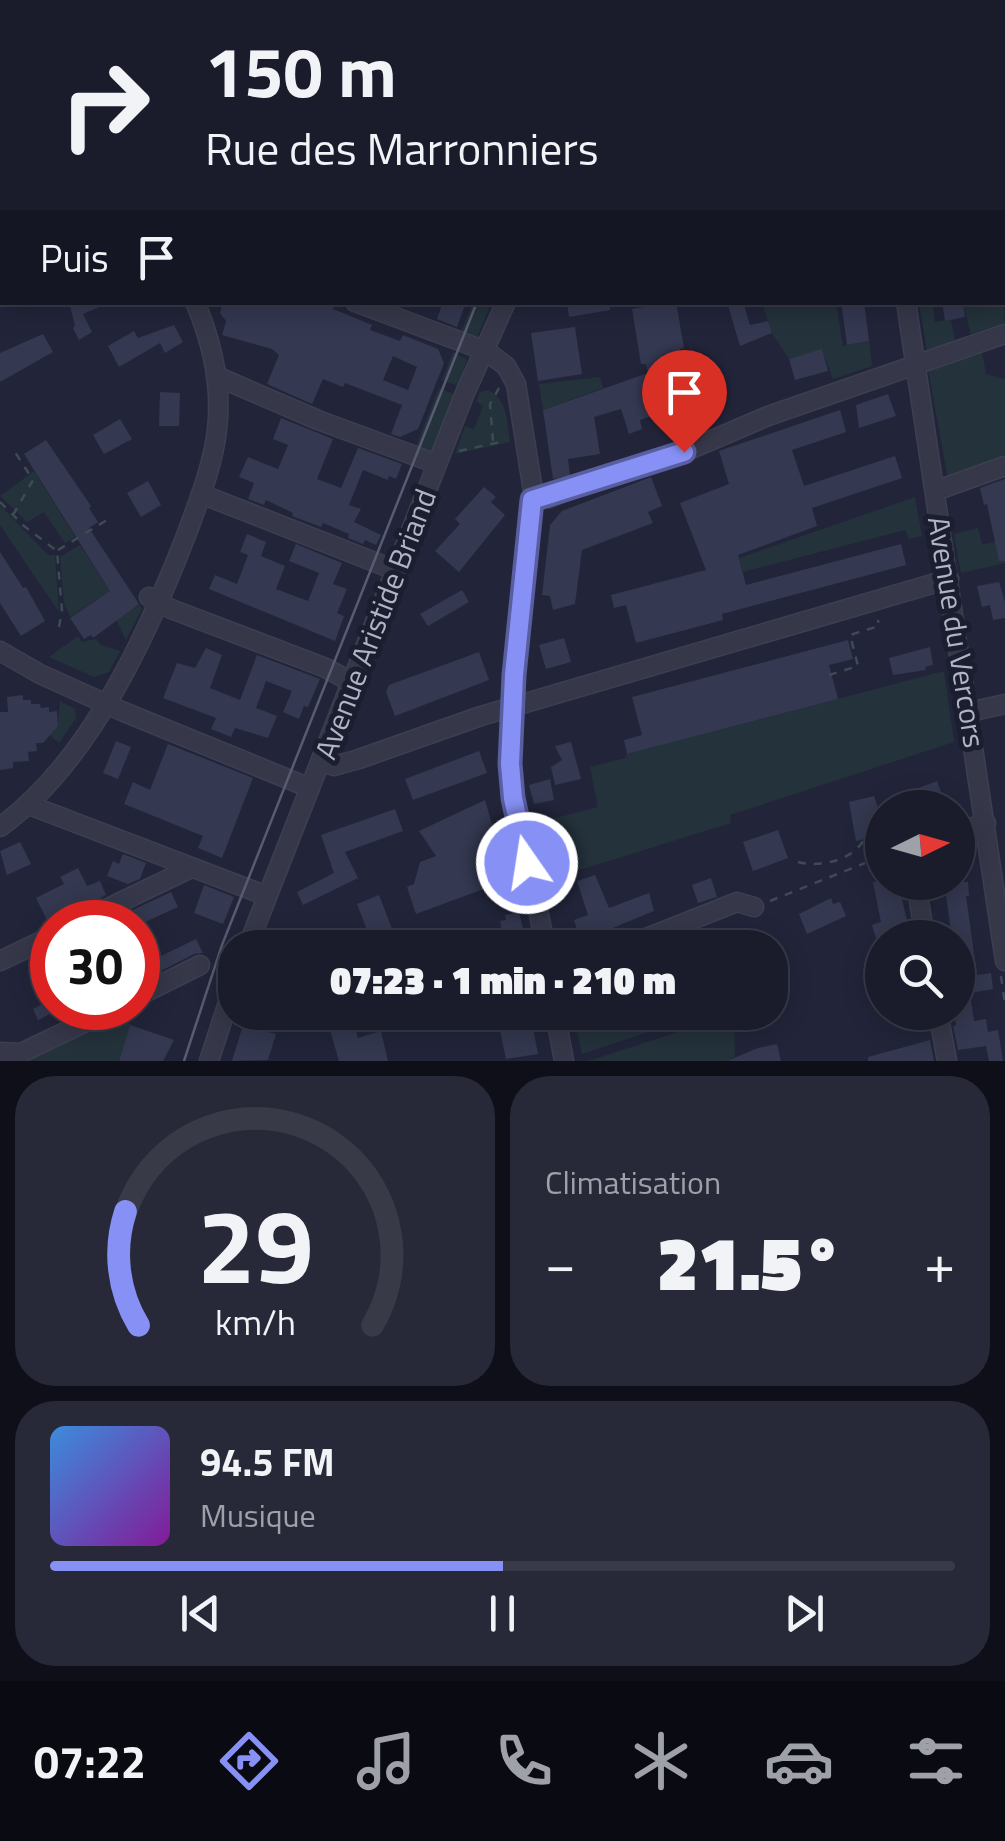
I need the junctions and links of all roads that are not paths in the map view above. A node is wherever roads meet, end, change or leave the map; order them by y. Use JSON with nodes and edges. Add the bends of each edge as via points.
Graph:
{"nodes":[{"id":1,"x":197,"y":305,"type":"edge"},
{"id":2,"x":363,"y":305,"type":"edge"},
{"id":3,"x":505,"y":305,"type":"edge"},
{"id":4,"x":906,"y":305,"type":"edge"},
{"id":5,"x":1005,"y":334,"type":"edge"},
{"id":6,"x":486,"y":351,"type":"junction"},
{"id":7,"x":916,"y":362,"type":"junction"},
{"id":8,"x":216,"y":376,"type":"junction"},
{"id":9,"x":444,"y":459,"type":"junction"},
{"id":10,"x":1005,"y":466,"type":"edge"},
{"id":11,"x":935,"y":491,"type":"junction"},
{"id":12,"x":202,"y":494,"type":"junction"},
{"id":13,"x":532,"y":500,"type":"junction"},
{"id":14,"x":395,"y":570,"type":"junction"},
{"id":15,"x":949,"y":579,"type":"junction"},
{"id":16,"x":154,"y":601,"type":"junction"},
{"id":17,"x":0,"y":650,"type":"edge"},
{"id":18,"x":351,"y":682,"type":"junction"},
{"id":19,"x":105,"y":704,"type":"junction"},
{"id":20,"x":1005,"y":704,"type":"edge"},
{"id":21,"x":512,"y":708,"type":"junction"},
{"id":22,"x":970,"y":712,"type":"junction"},
{"id":23,"x":321,"y":762,"type":"junction"},
{"id":24,"x":310,"y":788,"type":"junction"},
{"id":25,"x":28,"y":805,"type":"junction"},
{"id":26,"x":986,"y":823,"type":"junction"},
{"id":27,"x":0,"y":827,"type":"edge"},
{"id":28,"x":975,"y":827,"type":"edge"},
{"id":29,"x":189,"y":869,"type":"junction"},
{"id":30,"x":266,"y":896,"type":"junction"},
{"id":31,"x":125,"y":900,"type":"edge"},
{"id":32,"x":754,"y":907,"type":"road end"},
{"id":33,"x":254,"y":930,"type":"edge"},
{"id":34,"x":542,"y":930,"type":"edge"},
{"id":35,"x":666,"y":930,"type":"edge"},
{"id":36,"x":30,"y":947,"type":"edge"},
{"id":37,"x":0,"y":961,"type":"edge"},
{"id":38,"x":1005,"y":961,"type":"edge"},
{"id":39,"x":200,"y":966,"type":"dead end"},
{"id":40,"x":160,"y":985,"type":"edge"},
{"id":41,"x":70,"y":1030,"type":"edge"},
{"id":42,"x":219,"y":1030,"type":"edge"},
{"id":43,"x":558,"y":1030,"type":"edge"},
{"id":44,"x":941,"y":1030,"type":"edge"},
{"id":45,"x":0,"y":1052,"type":"edge"},
{"id":46,"x":209,"y":1061,"type":"edge"},
{"id":47,"x":564,"y":1061,"type":"edge"},
{"id":48,"x":947,"y":1061,"type":"edge"}],
"edges":[{"from":1,"to":8,"type":"street"},
{"from":2,"to":6,"type":"street"},
{"from":3,"to":6,"type":"street","name":"Avenue Aristide Briand"},
{"from":4,"to":7,"type":"street","name":"Avenue du Vercors"},
{"from":5,"to":7,"type":"street"},
{"from":6,"to":9,"type":"street","name":"Avenue Aristide Briand"},
{"from":6,"to":13,"type":"street","via":[[516,384]]},
{"from":7,"to":11,"type":"street","name":"Avenue du Vercors"},
{"from":7,"to":13,"type":"street","via":[[684,452]]},
{"from":8,"to":9,"type":"street","via":[[318,420]]},
{"from":8,"to":12,"type":"street","via":[[217,432]]},
{"from":9,"to":14,"type":"street","name":"Avenue Aristide Briand"},
{"from":10,"to":11,"type":"street"},
{"from":11,"to":15,"type":"street","name":"Avenue du Vercors"},
{"from":12,"to":14,"type":"street"},
{"from":12,"to":16,"type":"street"},
{"from":13,"to":21,"type":"street"},
{"from":14,"to":18,"type":"street","name":"Avenue Aristide Briand"},
{"from":15,"to":21,"type":"street"},
{"from":15,"to":22,"type":"street","name":"Avenue du Vercors"},
{"from":16,"to":18,"type":"street"},
{"from":16,"to":19,"type":"street"},
{"from":17,"to":19,"type":"street"},
{"from":18,"to":23,"type":"street","name":"Avenue Aristide Briand"},
{"from":19,"to":24,"type":"street"},
{"from":19,"to":25,"type":"street"},
{"from":20,"to":22,"type":"street"},
{"from":21,"to":23,"type":"street","via":[[334,766]]},
{"from":21,"to":34,"type":"street","via":[[510,778]]},
{"from":22,"to":26,"type":"street","name":"Avenue du Vercors"},
{"from":23,"to":24,"type":"street","name":"Avenue Aristide Briand"},
{"from":24,"to":30,"type":"street","name":"Avenue Aristide Briand"},
{"from":25,"to":27,"type":"street"},
{"from":25,"to":29,"type":"street"},
{"from":26,"to":28,"type":"street"},
{"from":26,"to":38,"type":"street","name":"Avenue du Vercors"},
{"from":29,"to":30,"type":"street"},
{"from":29,"to":31,"type":"street"},
{"from":30,"to":33,"type":"street","name":"Avenue Aristide Briand"},
{"from":32,"to":35,"type":"street","via":[[737,902]]},
{"from":36,"to":37,"type":"street"},
{"from":39,"to":40,"type":"street"},
{"from":41,"to":45,"type":"street","via":[[21,1054]]},
{"from":42,"to":46,"type":"street"},
{"from":43,"to":47,"type":"street"},
{"from":44,"to":48,"type":"street"}]}
